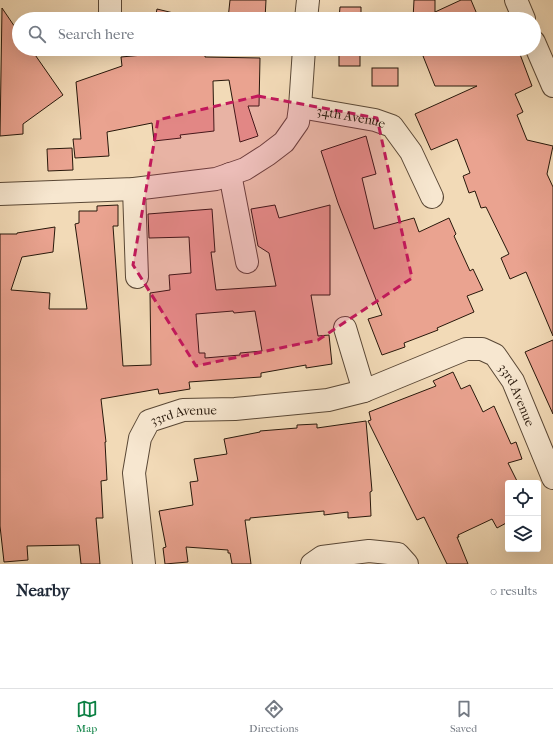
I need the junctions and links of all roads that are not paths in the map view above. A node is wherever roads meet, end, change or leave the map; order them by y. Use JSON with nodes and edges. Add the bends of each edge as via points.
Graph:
{"nodes":[{"id":1,"x":110,"y":0,"type":"edge"},
{"id":2,"x":308,"y":0,"type":"edge"},
{"id":3,"x":516,"y":0,"type":"edge"},
{"id":4,"x":110,"y":12,"type":"edge"},
{"id":5,"x":307,"y":12,"type":"edge"},
{"id":6,"x":521,"y":12,"type":"edge"},
{"id":7,"x":304,"y":56,"type":"edge"},
{"id":8,"x":540,"y":56,"type":"edge"},
{"id":9,"x":553,"y":86,"type":"edge"},
{"id":10,"x":300,"y":108,"type":"junction"},
{"id":11,"x":230,"y":174,"type":"junction"},
{"id":12,"x":134,"y":189,"type":"junction"},
{"id":13,"x":0,"y":194,"type":"edge"},
{"id":14,"x":432,"y":197,"type":"dead end"},
{"id":15,"x":247,"y":262,"type":"dead end"},
{"id":16,"x":137,"y":277,"type":"dead end"},
{"id":17,"x":345,"y":328,"type":"dead end"},
{"id":18,"x":364,"y":391,"type":"junction"},
{"id":19,"x":553,"y":478,"type":"edge"},
{"id":20,"x":317,"y":560,"type":"edge"},
{"id":21,"x":144,"y":564,"type":"edge"},
{"id":22,"x":407,"y":564,"type":"edge"}],
"edges":[{"from":1,"to":4,"type":"street"},
{"from":2,"to":5,"type":"street"},
{"from":3,"to":6,"type":"street"},
{"from":7,"to":10,"type":"street"},
{"from":8,"to":9,"type":"street"},
{"from":10,"to":11,"type":"street","via":[[298,122],[284,142],[267,156],[245,169]]},
{"from":10,"to":14,"type":"street","name":"34th Avenue","via":[[375,120],[392,126],[411,152]]},
{"from":11,"to":12,"type":"street","via":[[216,179]]},
{"from":11,"to":15,"type":"street"},
{"from":12,"to":13,"type":"street"},
{"from":12,"to":16,"type":"street"},
{"from":17,"to":18,"type":"street"},
{"from":18,"to":19,"type":"street","name":"33rd Avenue","via":[[466,349],[482,349],[495,355],[513,381]]},
{"from":18,"to":21,"type":"street","name":"33rd Avenue","via":[[328,400],[235,409],[184,410],[149,421],[140,438],[134,473]]},
{"from":20,"to":22,"type":"street","via":[[369,551],[398,554]]}]}
